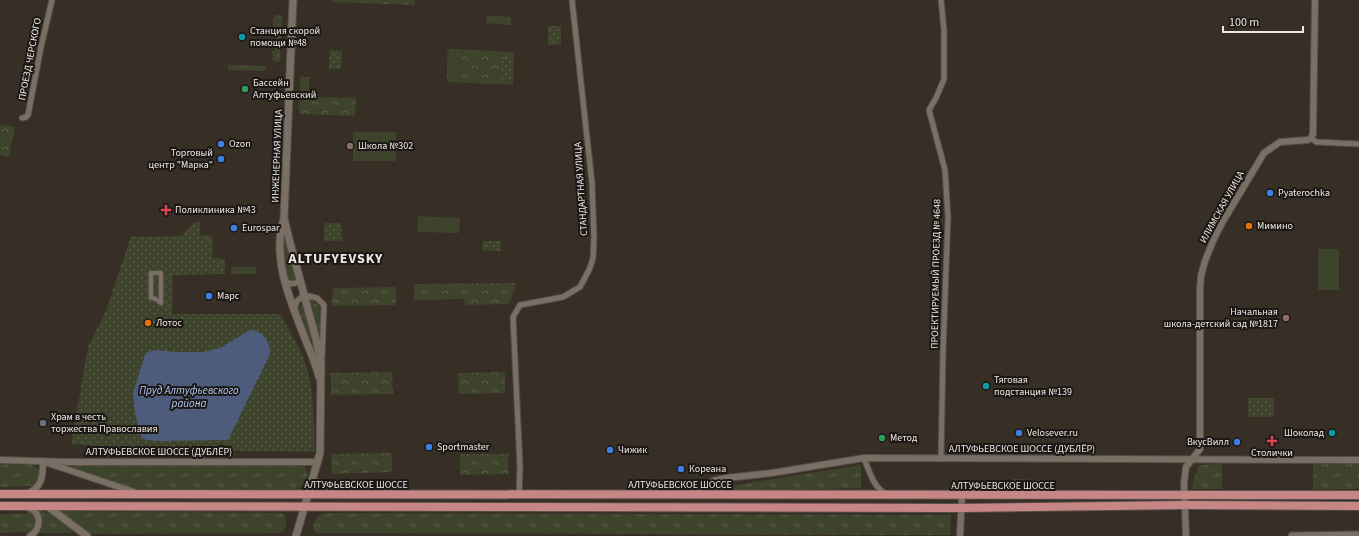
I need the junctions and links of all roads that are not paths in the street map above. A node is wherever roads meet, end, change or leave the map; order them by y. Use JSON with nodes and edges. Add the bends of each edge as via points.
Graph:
{"nodes":[{"id":1,"x":52,"y":0,"type":"edge"},
{"id":2,"x":293,"y":0,"type":"edge"},
{"id":3,"x":572,"y":0,"type":"edge"},
{"id":4,"x":941,"y":0,"type":"edge"},
{"id":5,"x":1314,"y":0,"type":"edge"},
{"id":6,"x":22,"y":118,"type":"dead end"},
{"id":7,"x":1311,"y":138,"type":"junction"},
{"id":8,"x":1359,"y":144,"type":"edge"},
{"id":9,"x":284,"y":218,"type":"junction"},
{"id":10,"x":161,"y":272,"type":"joint"},
{"id":11,"x":299,"y":277,"type":"junction"},
{"id":12,"x":284,"y":279,"type":"junction"},
{"id":13,"x":304,"y":295,"type":"junction"},
{"id":14,"x":294,"y":310,"type":"junction"},
{"id":15,"x":321,"y":362,"type":"junction"},
{"id":16,"x":321,"y":396,"type":"junction"},
{"id":17,"x":1200,"y":449,"type":"junction"},
{"id":18,"x":864,"y":458,"type":"junction"},
{"id":19,"x":1193,"y":458,"type":"junction"},
{"id":20,"x":941,"y":459,"type":"junction"},
{"id":21,"x":1207,"y":459,"type":"junction"},
{"id":22,"x":0,"y":460,"type":"edge"},
{"id":23,"x":1359,"y":460,"type":"edge"},
{"id":24,"x":43,"y":462,"type":"junction"},
{"id":25,"x":66,"y":462,"type":"junction"},
{"id":26,"x":318,"y":462,"type":"junction"},
{"id":27,"x":65,"y":469,"type":"junction"},
{"id":28,"x":0,"y":494,"type":"edge"},
{"id":29,"x":22,"y":494,"type":"junction"},
{"id":30,"x":148,"y":495,"type":"junction"},
{"id":31,"x":308,"y":495,"type":"junction"},
{"id":32,"x":519,"y":495,"type":"junction"},
{"id":33,"x":692,"y":495,"type":"junction"},
{"id":34,"x":1184,"y":495,"type":"junction"},
{"id":35,"x":888,"y":496,"type":"junction"},
{"id":36,"x":962,"y":496,"type":"junction"},
{"id":37,"x":1359,"y":496,"type":"edge"},
{"id":38,"x":1185,"y":505,"type":"junction"},
{"id":39,"x":0,"y":506,"type":"edge"},
{"id":40,"x":22,"y":506,"type":"junction"},
{"id":41,"x":47,"y":506,"type":"junction"},
{"id":42,"x":1359,"y":506,"type":"edge"},
{"id":43,"x":305,"y":507,"type":"junction"},
{"id":44,"x":961,"y":508,"type":"junction"},
{"id":45,"x":1359,"y":535,"type":"edge"},
{"id":46,"x":30,"y":536,"type":"edge"},
{"id":47,"x":87,"y":536,"type":"edge"},
{"id":48,"x":296,"y":536,"type":"edge"},
{"id":49,"x":960,"y":536,"type":"edge"},
{"id":50,"x":1186,"y":536,"type":"edge"},
{"id":51,"x":1292,"y":536,"type":"edge"}],
"edges":[{"from":1,"to":6,"type":"street","name":"ПРОЕЗД ЧЕРСКОГО","via":[[28,115]]},
{"from":2,"to":9,"type":"main road","name":"ИНЖЕНЕРНАЯ УЛИЦА"},
{"from":3,"to":32,"type":"street","name":"СТАНДАРТНАЯ УЛИЦА","via":[[592,183],[593,258],[580,287],[563,297],[520,305],[514,317]]},
{"from":4,"to":20,"type":"street","name":"ПРОЕКТИРУЕМЫЙ ПРОЕЗД № 4648","via":[[944,80],[929,110],[945,170],[948,217]]},
{"from":5,"to":7,"type":"street","via":[[1314,127]]},
{"from":7,"to":8,"type":"street","via":[[1316,142]]},
{"from":7,"to":17,"type":"street","name":"ИЛИМСКАЯ УЛИЦА","via":[[1280,142],[1264,153],[1222,223],[1205,261],[1200,297]]},
{"from":9,"to":11,"type":"main road","name":"ИНЖЕНЕРНАЯ УЛИЦА"},
{"from":9,"to":12,"type":"main road","name":"ИНЖЕНЕРНАЯ УЛИЦА","via":[[280,247]]},
{"from":10,"to":10,"type":"street","via":[[161,297],[161,303],[151,298],[150,273]]},
{"from":11,"to":12,"type":"street","via":[[298,282],[294,284],[289,284]]},
{"from":11,"to":13,"type":"main road","name":"ИНЖЕНЕРНАЯ УЛИЦА"},
{"from":12,"to":14,"type":"main road","name":"ИНЖЕНЕРНАЯ УЛИЦА"},
{"from":13,"to":14,"type":"street","via":[[297,301]]},
{"from":13,"to":15,"type":"main road","name":"ИНЖЕНЕРНАЯ УЛИЦА"},
{"from":13,"to":15,"type":"street","via":[[317,298],[324,305]]},
{"from":14,"to":16,"type":"main road","name":"ИНЖЕНЕРНАЯ УЛИЦА","via":[[316,367]]},
{"from":15,"to":16,"type":"main road","name":"ИНЖЕНЕРНАЯ УЛИЦА"},
{"from":16,"to":26,"type":"main road","name":"ИНЖЕНЕРНАЯ УЛИЦА","via":[[321,447]]},
{"from":17,"to":19,"type":"street"},
{"from":17,"to":21,"type":"street"},
{"from":18,"to":20,"type":"street","name":"АЛТУФЬЕВСКОЕ ШОССЕ (ДУБЛЁР)"},
{"from":18,"to":33,"type":"street","name":"АЛТУФЬЕВСКОЕ ШОССЕ (ДУБЛЁР)","via":[[726,478],[702,487]]},
{"from":18,"to":35,"type":"street","via":[[875,484]]},
{"from":19,"to":20,"type":"street","name":"АЛТУФЬЕВСКОЕ ШОССЕ (ДУБЛЁР)"},
{"from":19,"to":21,"type":"street","name":"АЛТУФЬЕВСКОЕ ШОССЕ (ДУБЛЁР)"},
{"from":19,"to":34,"type":"street","via":[[1186,467]]},
{"from":21,"to":23,"type":"street","name":"АЛТУФЬЕВСКОЕ ШОССЕ (ДУБЛЁР)"},
{"from":22,"to":24,"type":"street","name":"АЛТУФЬЕВСКОЕ ШОССЕ (ДУБЛЁР)"},
{"from":24,"to":25,"type":"street","name":"АЛТУФЬЕВСКОЕ ШОССЕ (ДУБЛЁР)"},
{"from":24,"to":27,"type":"street"},
{"from":24,"to":29,"type":"street","via":[[39,485],[34,490]]},
{"from":25,"to":26,"type":"street","name":"АЛТУФЬЕВСКОЕ ШОССЕ (ДУБЛЁР)"},
{"from":25,"to":27,"type":"street"},
{"from":26,"to":31,"type":"main road","name":"ИНЖЕНЕРНАЯ УЛИЦА"},
{"from":27,"to":30,"type":"street"},
{"from":28,"to":29,"type":"main road","name":"АЛТУФЬЕВСКОЕ ШОССЕ"},
{"from":29,"to":30,"type":"main road","name":"АЛТУФЬЕВСКОЕ ШОССЕ"},
{"from":30,"to":31,"type":"main road","name":"АЛТУФЬЕВСКОЕ ШОССЕ"},
{"from":31,"to":32,"type":"main road","name":"АЛТУФЬЕВСКОЕ ШОССЕ"},
{"from":31,"to":43,"type":"main road","name":"ИНЖЕНЕРНАЯ УЛИЦА"},
{"from":32,"to":33,"type":"main road","name":"АЛТУФЬЕВСКОЕ ШОССЕ"},
{"from":33,"to":35,"type":"main road","name":"АЛТУФЬЕВСКОЕ ШОССЕ"},
{"from":34,"to":36,"type":"main road","name":"АЛТУФЬЕВСКОЕ ШОССЕ"},
{"from":34,"to":37,"type":"main road","name":"АЛТУФЬЕВСКОЕ ШОССЕ"},
{"from":34,"to":38,"type":"street"},
{"from":35,"to":36,"type":"main road","name":"АЛТУФЬЕВСКОЕ ШОССЕ"},
{"from":36,"to":44,"type":"street"},
{"from":38,"to":42,"type":"main road","name":"АЛТУФЬЕВСКОЕ ШОССЕ"},
{"from":38,"to":44,"type":"main road","name":"АЛТУФЬЕВСКОЕ ШОССЕ"},
{"from":38,"to":50,"type":"street"},
{"from":39,"to":40,"type":"main road","name":"АЛТУФЬЕВСКОЕ ШОССЕ"},
{"from":40,"to":41,"type":"main road","name":"АЛТУФЬЕВСКОЕ ШОССЕ"},
{"from":40,"to":46,"type":"street","via":[[33,509],[38,516],[38,528]]},
{"from":41,"to":43,"type":"main road","name":"АЛТУФЬЕВСКОЕ ШОССЕ"},
{"from":41,"to":47,"type":"main road"},
{"from":43,"to":44,"type":"main road","name":"АЛТУФЬЕВСКОЕ ШОССЕ"},
{"from":43,"to":48,"type":"main road","name":"ИНЖЕНЕРНАЯ УЛИЦА"},
{"from":44,"to":49,"type":"street"},
{"from":45,"to":51,"type":"main road"}]}
